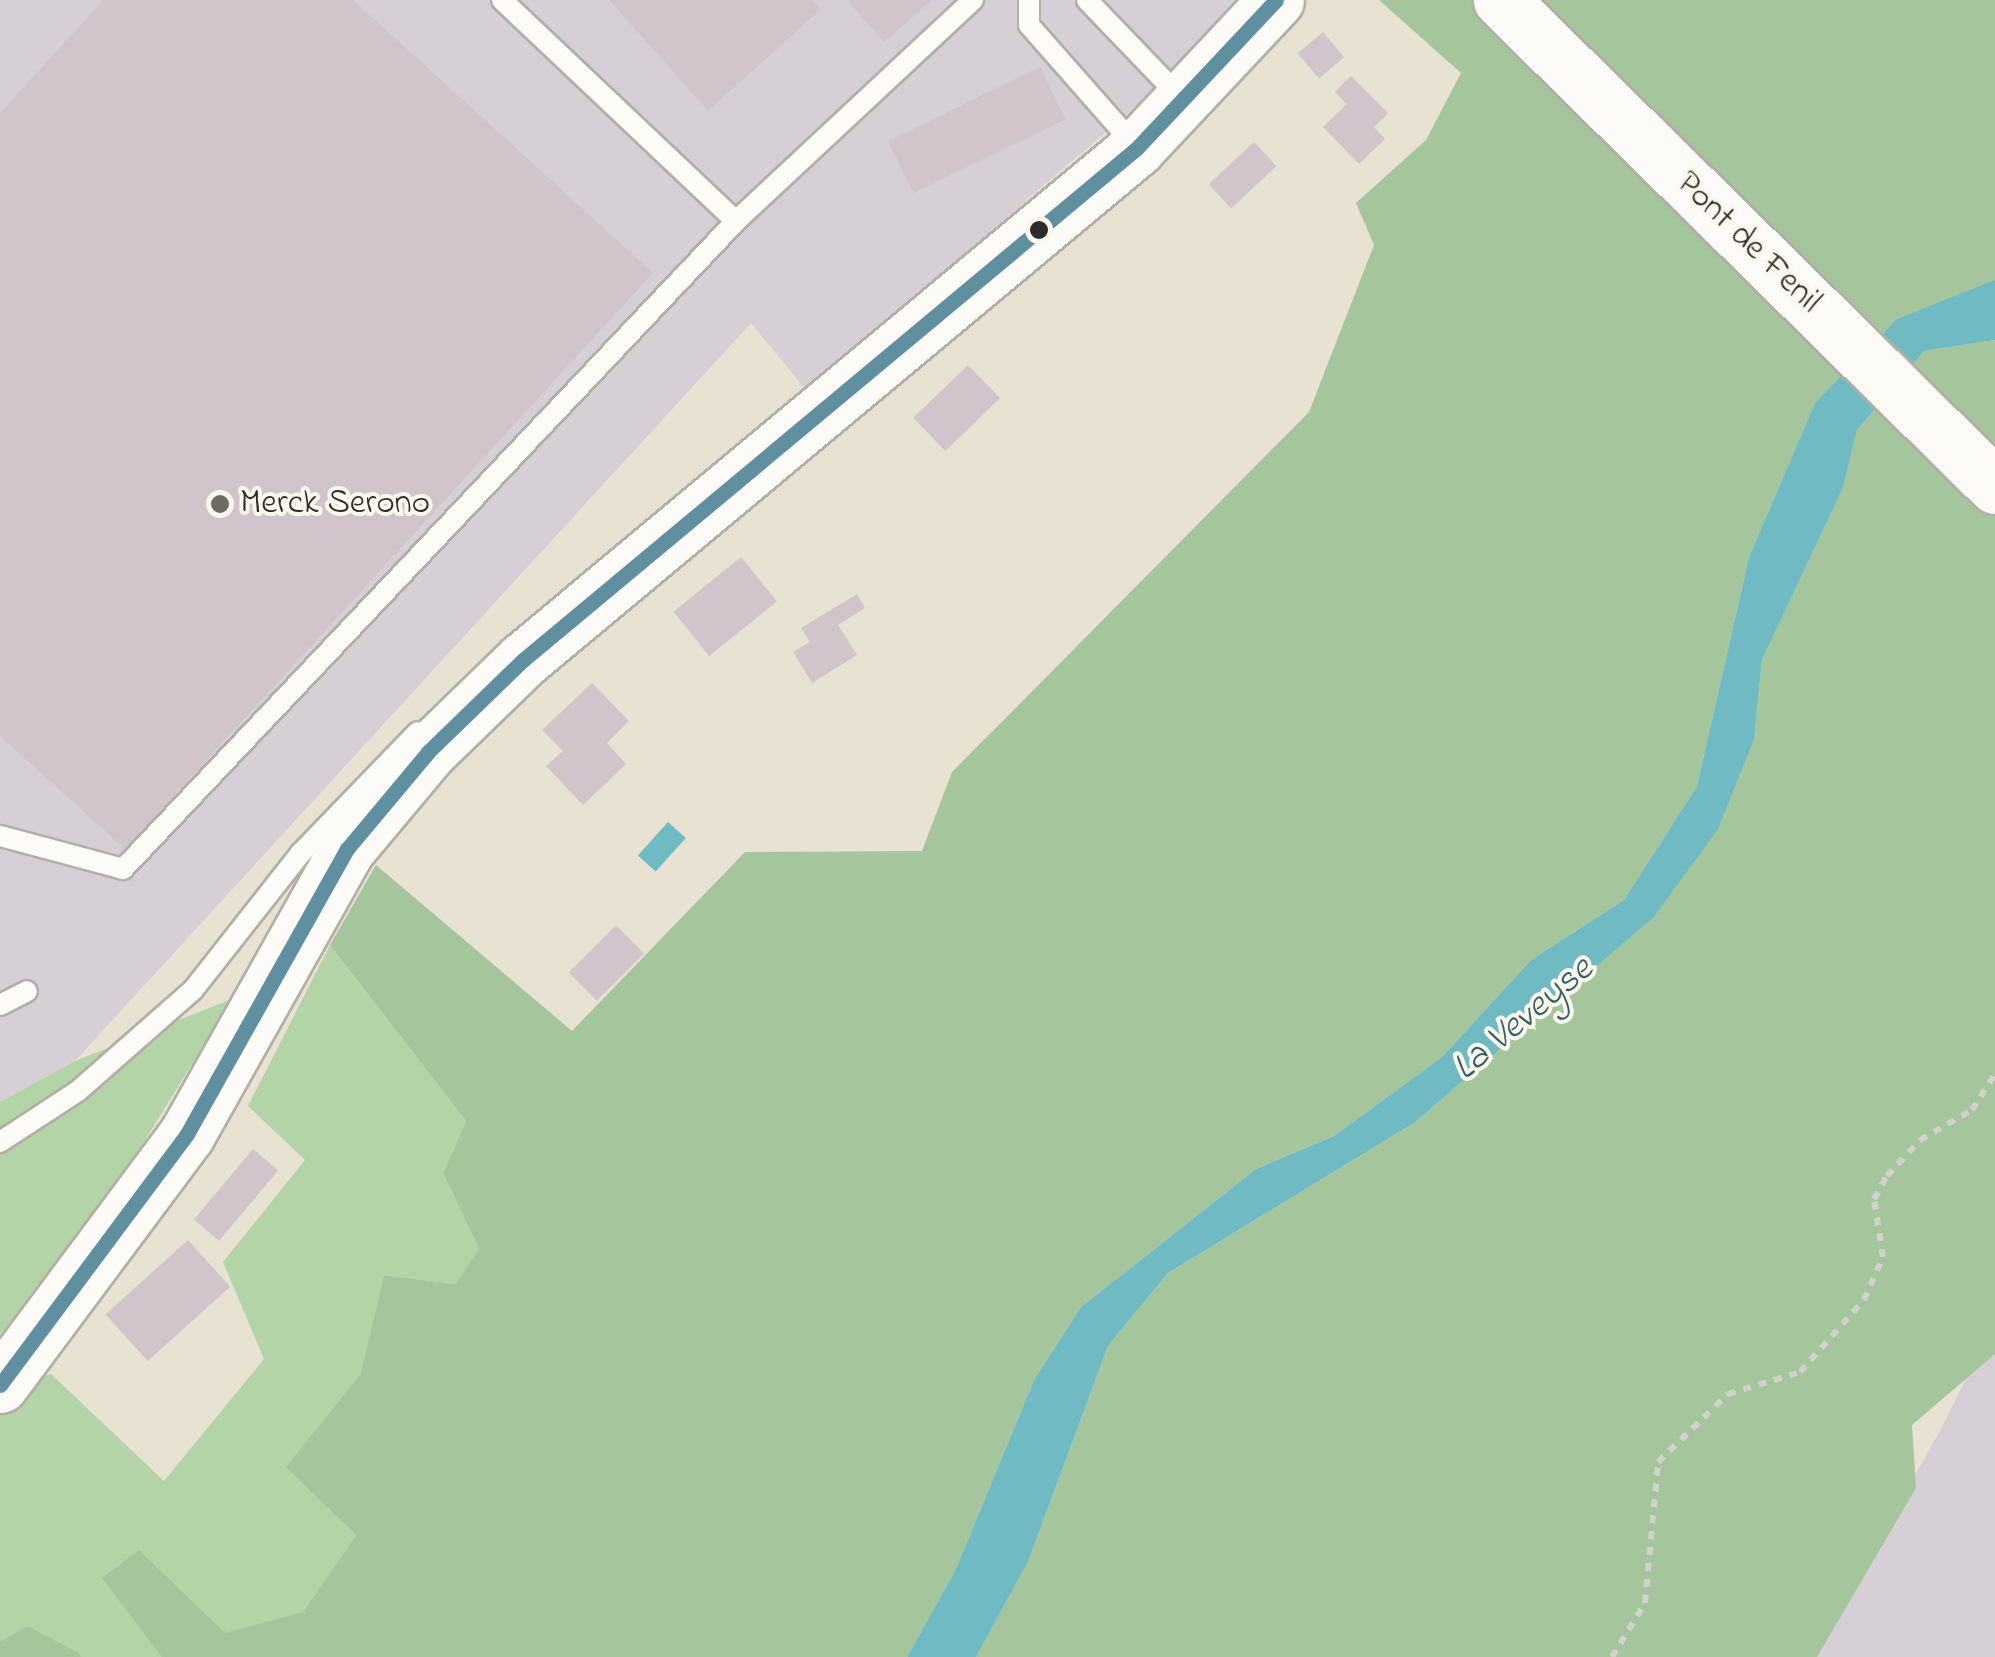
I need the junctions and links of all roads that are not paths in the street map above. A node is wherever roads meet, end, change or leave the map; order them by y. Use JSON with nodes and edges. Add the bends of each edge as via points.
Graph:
{"nodes":[{"id":1,"x":502,"y":0,"type":"edge"},
{"id":2,"x":973,"y":0,"type":"edge"},
{"id":3,"x":1029,"y":0,"type":"edge"},
{"id":4,"x":1087,"y":0,"type":"edge"},
{"id":5,"x":1276,"y":0,"type":"edge"},
{"id":6,"x":1500,"y":0,"type":"edge"},
{"id":7,"x":1185,"y":102,"type":"junction"},
{"id":8,"x":1137,"y":148,"type":"junction"},
{"id":9,"x":736,"y":220,"type":"junction"},
{"id":10,"x":1995,"y":486,"type":"edge"},
{"id":11,"x":523,"y":660,"type":"junction"},
{"id":12,"x":0,"y":836,"type":"edge"},
{"id":13,"x":27,"y":991,"type":"dead end"},
{"id":14,"x":0,"y":1005,"type":"edge"},
{"id":15,"x":0,"y":1142,"type":"edge"},
{"id":16,"x":0,"y":1386,"type":"edge"}],
"edges":[{"from":1,"to":9,"type":"lane"},
{"from":2,"to":9,"type":"lane"},
{"from":3,"to":8,"type":"lane","via":[[1029,25]]},
{"from":4,"to":7,"type":"lane"},
{"from":5,"to":7,"type":"street"},
{"from":6,"to":10,"type":"street","name":"Pont de Fenil"},
{"from":7,"to":8,"type":"street"},
{"from":8,"to":11,"type":"street"},
{"from":9,"to":12,"type":"lane","via":[[123,869]]},
{"from":11,"to":15,"type":"lane","via":[[391,750],[193,990],[78,1091]]},
{"from":11,"to":16,"type":"street","via":[[428,752],[347,849],[187,1134]]},
{"from":13,"to":14,"type":"lane"}]}
